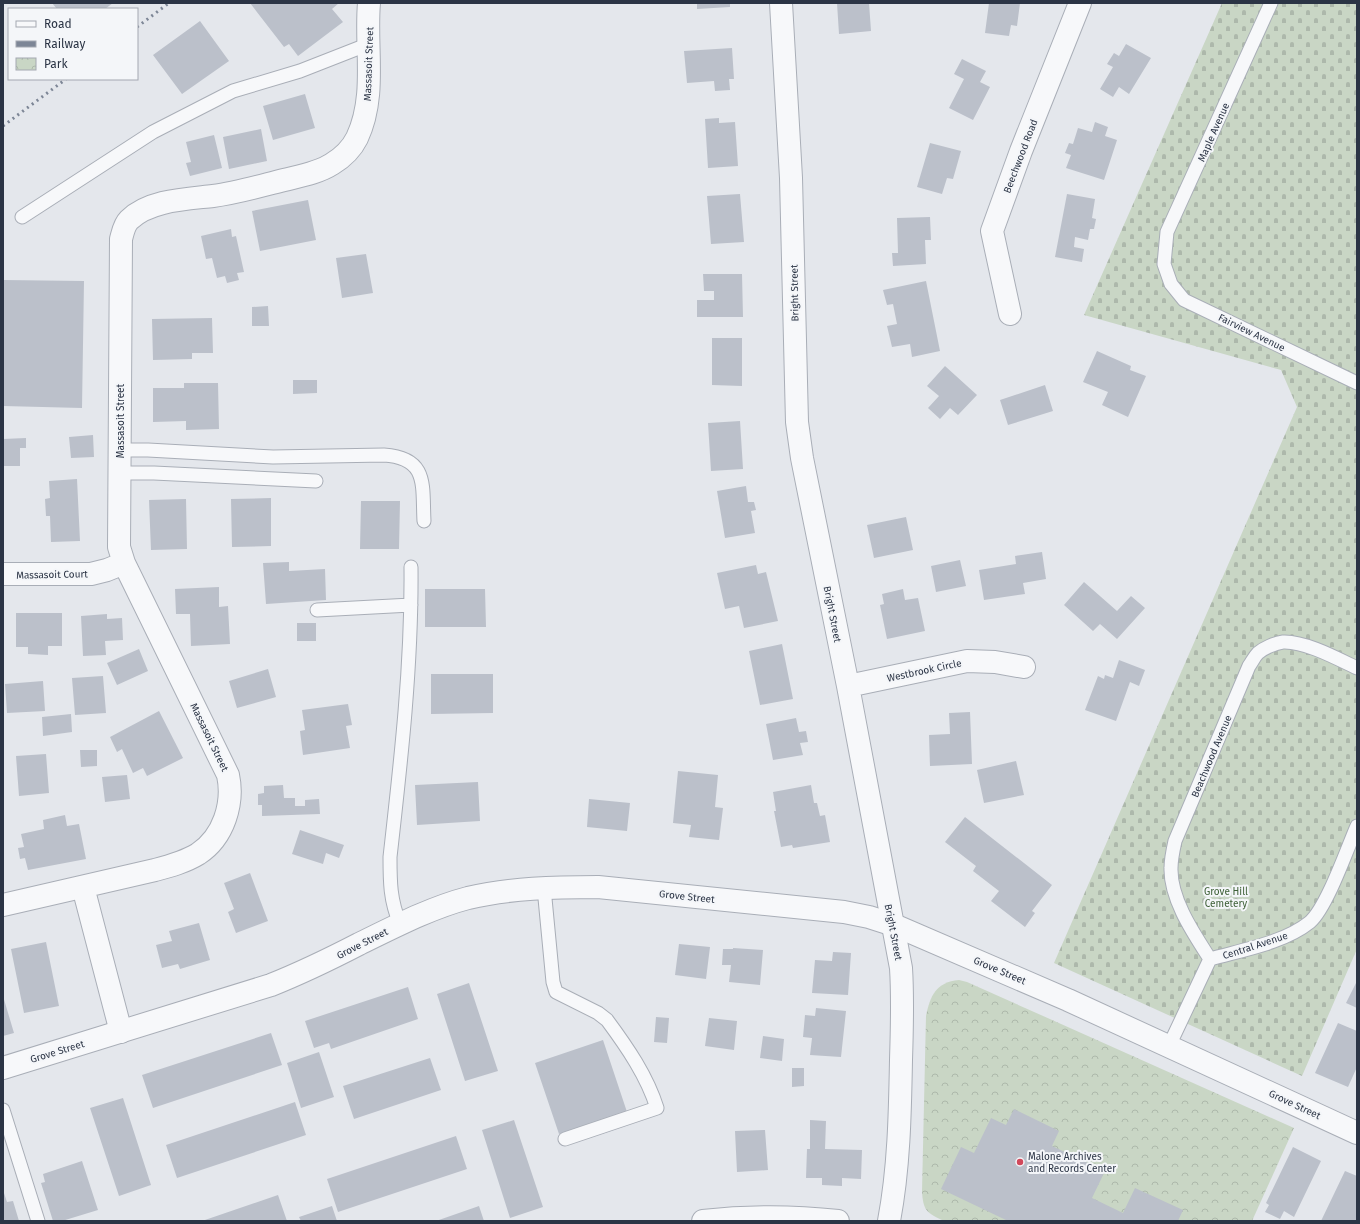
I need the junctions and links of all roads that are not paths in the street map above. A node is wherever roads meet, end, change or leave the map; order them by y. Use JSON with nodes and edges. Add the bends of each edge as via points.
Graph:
{"nodes":[{"id":1,"x":369,"y":3,"type":"edge"},
{"id":2,"x":782,"y":3,"type":"edge"},
{"id":3,"x":1080,"y":3,"type":"edge"},
{"id":4,"x":1271,"y":3,"type":"edge"},
{"id":5,"x":369,"y":44,"type":"junction"},
{"id":6,"x":22,"y":216,"type":"dead end"},
{"id":7,"x":1164,"y":264,"type":"joint"},
{"id":8,"x":1010,"y":314,"type":"dead end"},
{"id":9,"x":1357,"y":383,"type":"edge"},
{"id":10,"x":119,"y":450,"type":"junction"},
{"id":11,"x":119,"y":473,"type":"junction"},
{"id":12,"x":316,"y":481,"type":"dead end"},
{"id":13,"x":424,"y":521,"type":"dead end"},
{"id":14,"x":124,"y":563,"type":"junction"},
{"id":15,"x":411,"y":567,"type":"dead end"},
{"id":16,"x":3,"y":574,"type":"edge"},
{"id":17,"x":411,"y":605,"type":"junction"},
{"id":18,"x":317,"y":610,"type":"dead end"},
{"id":19,"x":1024,"y":667,"type":"dead end"},
{"id":20,"x":1357,"y":668,"type":"edge"},
{"id":21,"x":848,"y":686,"type":"junction"},
{"id":22,"x":1357,"y":826,"type":"edge"},
{"id":23,"x":83,"y":887,"type":"junction"},
{"id":24,"x":544,"y":888,"type":"junction"},
{"id":25,"x":3,"y":905,"type":"edge"},
{"id":26,"x":400,"y":924,"type":"junction"},
{"id":27,"x":894,"y":925,"type":"junction"},
{"id":28,"x":1210,"y":959,"type":"junction"},
{"id":29,"x":121,"y":1032,"type":"junction"},
{"id":30,"x":1169,"y":1046,"type":"junction"},
{"id":31,"x":3,"y":1068,"type":"edge"},
{"id":32,"x":3,"y":1110,"type":"edge"},
{"id":33,"x":1357,"y":1133,"type":"edge"},
{"id":34,"x":565,"y":1139,"type":"dead end"},
{"id":35,"x":38,"y":1221,"type":"edge"},
{"id":36,"x":703,"y":1221,"type":"edge"},
{"id":37,"x":838,"y":1221,"type":"edge"},
{"id":38,"x":889,"y":1221,"type":"edge"}],
"edges":[{"from":1,"to":5,"type":"street","name":"Massasoit Street"},
{"from":2,"to":21,"type":"street","name":"Bright Street","via":[[791,178],[797,422]]},
{"from":3,"to":8,"type":"street","name":"Beechwood Road","via":[[1020,151],[992,231]]},
{"from":4,"to":7,"type":"lane","name":"Maple Avenue","via":[[1168,232]]},
{"from":5,"to":6,"type":"lane","via":[[300,71],[233,91],[153,132]]},
{"from":5,"to":10,"type":"street","name":"Massasoit Street","via":[[368,99],[361,129],[350,149],[333,164],[313,172],[233,192],[163,203],[136,215],[125,225],[121,247]]},
{"from":7,"to":9,"type":"lane","name":"Fairview Avenue","via":[[1171,284],[1184,300]]},
{"from":10,"to":11,"type":"street","name":"Massasoit Street"},
{"from":10,"to":13,"type":"lane","via":[[273,457],[384,455],[402,458],[416,466],[420,472]]},
{"from":11,"to":12,"type":"lane"},
{"from":11,"to":14,"type":"street","name":"Massasoit Street","via":[[119,540]]},
{"from":14,"to":16,"type":"street","name":"Massasoit Court","via":[[90,574]]},
{"from":14,"to":23,"type":"street","name":"Massasoit Street","via":[[225,767],[230,783],[230,801],[220,830],[199,853],[162,868]]},
{"from":15,"to":17,"type":"lane"},
{"from":17,"to":18,"type":"lane"},
{"from":17,"to":26,"type":"lane","via":[[405,715],[390,857],[392,898]]},
{"from":19,"to":21,"type":"street","name":"Westbrook Circle","via":[[967,661]]},
{"from":20,"to":28,"type":"lane","name":"Beachwood Avenue","via":[[1316,650],[1284,642],[1270,646],[1258,654],[1249,666],[1175,841],[1171,869],[1175,892],[1189,926]]},
{"from":21,"to":27,"type":"street","name":"Bright Street"},
{"from":22,"to":28,"type":"lane","name":"Central Avenue","via":[[1333,884],[1311,921],[1275,940]]},
{"from":23,"to":25,"type":"street","name":"Massasoit Street"},
{"from":23,"to":29,"type":"street"},
{"from":24,"to":26,"type":"street","name":"Grove Street","via":[[468,898]]},
{"from":24,"to":27,"type":"street","name":"Grove Street","via":[[624,889],[851,913]]},
{"from":24,"to":34,"type":"lane","via":[[556,992],[607,1020],[645,1079],[657,1108]]},
{"from":26,"to":29,"type":"street","name":"Grove Street","via":[[312,968],[271,985]]},
{"from":27,"to":30,"type":"street","name":"Grove Street"},
{"from":27,"to":38,"type":"street","name":"Bright Street","via":[[903,992],[898,1151]]},
{"from":28,"to":30,"type":"lane","name":"Central Avenue"},
{"from":29,"to":31,"type":"street","name":"Grove Street"},
{"from":30,"to":33,"type":"street","name":"Grove Street"},
{"from":32,"to":35,"type":"lane"},
{"from":36,"to":37,"type":"street","via":[[779,1217]]}]}
